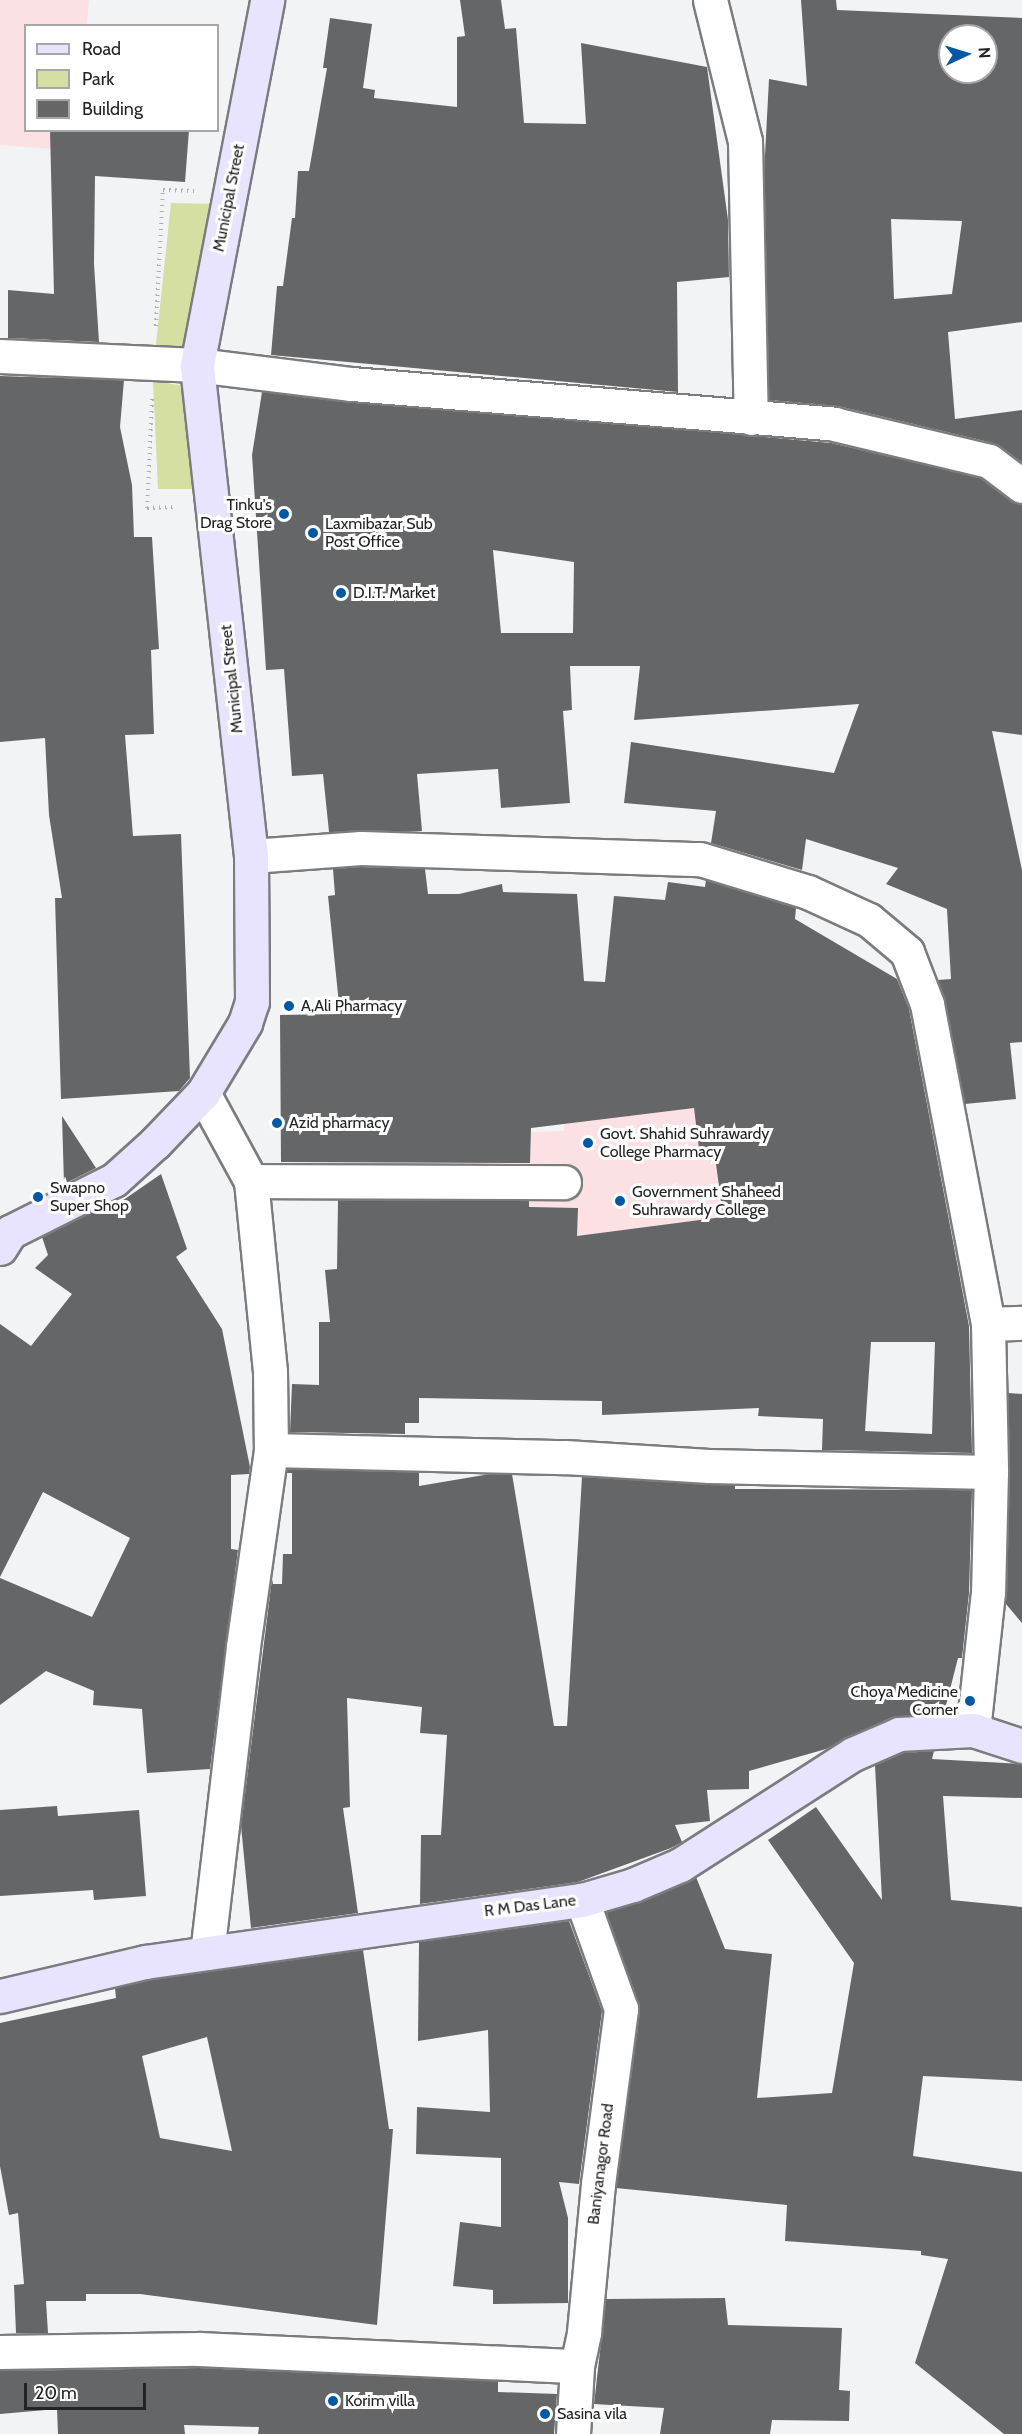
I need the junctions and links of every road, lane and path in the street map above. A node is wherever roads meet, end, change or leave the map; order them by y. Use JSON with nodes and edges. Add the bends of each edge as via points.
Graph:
{"nodes":[{"id":1,"x":267,"y":0,"type":"edge"},
{"id":2,"x":710,"y":0,"type":"edge"},
{"id":3,"x":0,"y":357,"type":"edge"},
{"id":4,"x":197,"y":365,"type":"junction"},
{"id":5,"x":751,"y":418,"type":"junction"},
{"id":6,"x":1022,"y":486,"type":"edge"},
{"id":7,"x":251,"y":856,"type":"junction"},
{"id":8,"x":203,"y":1094,"type":"junction"},
{"id":9,"x":251,"y":1181,"type":"junction"},
{"id":10,"x":564,"y":1182,"type":"dead end"},
{"id":11,"x":3,"y":1237,"type":"edge"},
{"id":12,"x":1022,"y":1323,"type":"edge"},
{"id":13,"x":988,"y":1324,"type":"junction"},
{"id":14,"x":271,"y":1450,"type":"junction"},
{"id":15,"x":991,"y":1472,"type":"junction"},
{"id":16,"x":973,"y":1730,"type":"junction"},
{"id":17,"x":1022,"y":1746,"type":"edge"},
{"id":18,"x":582,"y":1900,"type":"junction"},
{"id":19,"x":207,"y":1953,"type":"junction"},
{"id":20,"x":0,"y":1996,"type":"edge"},
{"id":21,"x":0,"y":2352,"type":"edge"},
{"id":22,"x":577,"y":2366,"type":"junction"},
{"id":23,"x":573,"y":2434,"type":"edge"}],
"edges":[{"from":1,"to":4,"type":"street","name":"Municipal Street"},
{"from":2,"to":5,"type":"street","via":[[745,141]]},
{"from":3,"to":4,"type":"street"},
{"from":4,"to":5,"type":"street","via":[[352,384]]},
{"from":4,"to":7,"type":"street","name":"Municipal Street"},
{"from":5,"to":6,"type":"street","via":[[834,424],[989,461]]},
{"from":7,"to":8,"type":"street","name":"Municipal Street","via":[[252,1002],[245,1023]]},
{"from":7,"to":13,"type":"street","via":[[361,848],[700,860],[808,892],[869,920],[907,952],[927,1004]]},
{"from":8,"to":9,"type":"street"},
{"from":8,"to":11,"type":"street","name":"Municipal Street","via":[[114,1180]]},
{"from":9,"to":10,"type":"street"},
{"from":9,"to":14,"type":"street","via":[[270,1372]]},
{"from":12,"to":13,"type":"street"},
{"from":13,"to":15,"type":"street"},
{"from":14,"to":15,"type":"street"},
{"from":14,"to":19,"type":"street"},
{"from":15,"to":16,"type":"street","via":[[988,1592]]},
{"from":16,"to":17,"type":"street","name":"R M Das Lane"},
{"from":16,"to":18,"type":"street","name":"R M Das Lane","via":[[899,1734],[853,1754],[680,1865],[633,1885]]},
{"from":18,"to":19,"type":"street","name":"R M Das Lane"},
{"from":18,"to":22,"type":"street","name":"Baniyanagor Road","via":[[621,2009]]},
{"from":19,"to":20,"type":"street","name":"R M Das Lane","via":[[72,1977]]},
{"from":21,"to":22,"type":"street","via":[[199,2349]]},
{"from":22,"to":23,"type":"street","name":"Baniyanagor Road"}]}
